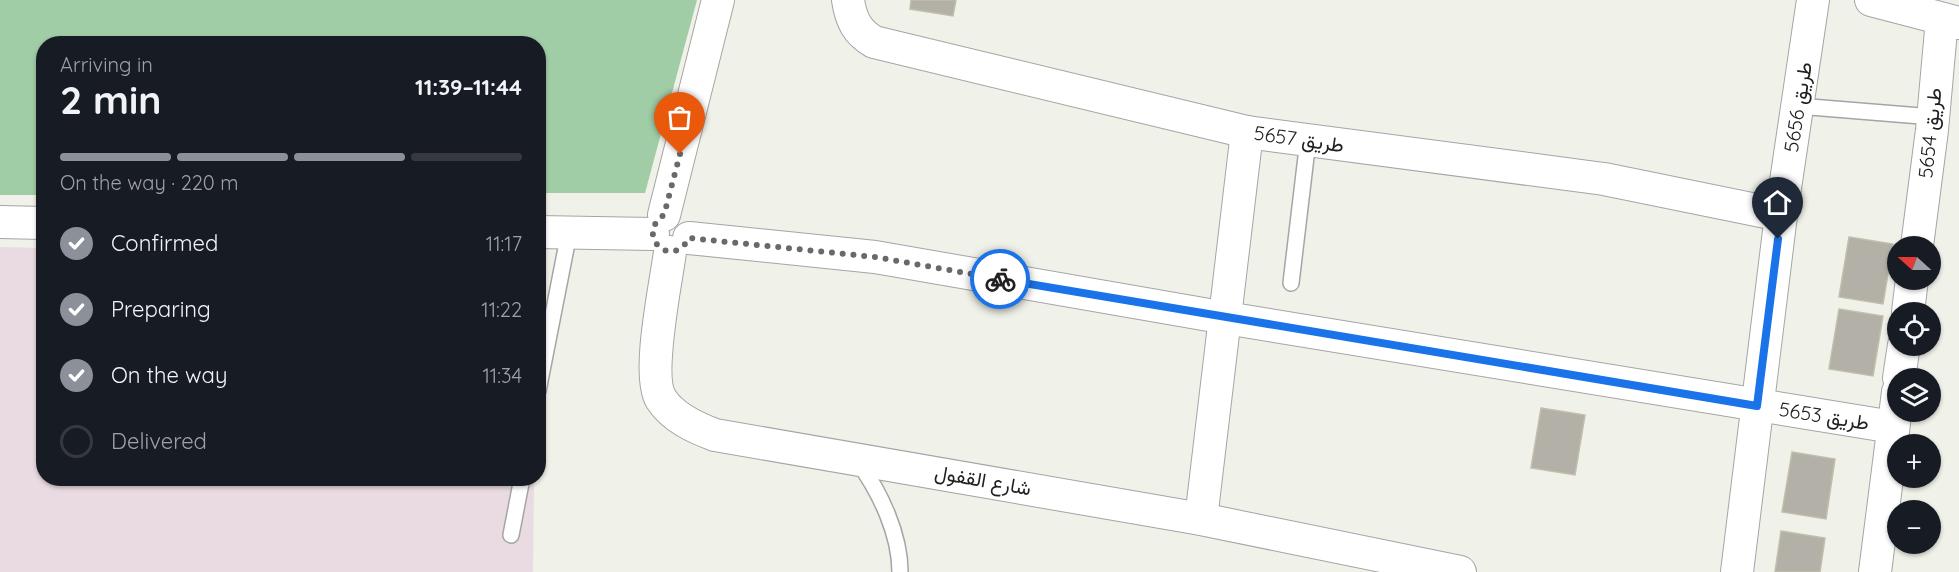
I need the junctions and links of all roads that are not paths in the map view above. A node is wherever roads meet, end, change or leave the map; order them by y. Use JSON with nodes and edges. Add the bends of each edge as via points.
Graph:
{"nodes":[{"id":1,"x":718,"y":0,"type":"edge"},
{"id":2,"x":848,"y":0,"type":"edge"},
{"id":3,"x":1813,"y":0,"type":"edge"},
{"id":4,"x":1871,"y":0,"type":"edge"},
{"id":5,"x":1950,"y":21,"type":"edge"},
{"id":6,"x":1798,"y":106,"type":"junction"},
{"id":7,"x":1933,"y":117,"type":"junction"},
{"id":8,"x":1246,"y":132,"type":"junction"},
{"id":9,"x":1308,"y":140,"type":"junction"},
{"id":10,"x":1781,"y":215,"type":"junction"},
{"id":11,"x":0,"y":222,"type":"edge"},
{"id":12,"x":36,"y":223,"type":"edge"},
{"id":13,"x":554,"y":232,"type":"edge"},
{"id":14,"x":669,"y":235,"type":"junction"},
{"id":15,"x":1918,"y":236,"type":"edge"},
{"id":16,"x":1291,"y":283,"type":"dead end"},
{"id":17,"x":546,"y":312,"type":"edge"},
{"id":18,"x":1226,"y":318,"type":"junction"},
{"id":19,"x":1757,"y":406,"type":"junction"},
{"id":20,"x":1894,"y":422,"type":"edge"},
{"id":21,"x":1893,"y":427,"type":"junction"},
{"id":22,"x":856,"y":460,"type":"junction"},
{"id":23,"x":520,"y":486,"type":"edge"},
{"id":24,"x":1201,"y":519,"type":"junction"},
{"id":25,"x":511,"y":535,"type":"dead end"},
{"id":26,"x":900,"y":572,"type":"edge"},
{"id":27,"x":1460,"y":572,"type":"edge"},
{"id":28,"x":1737,"y":572,"type":"edge"},
{"id":29,"x":1875,"y":572,"type":"edge"}],
"edges":[{"from":1,"to":14,"type":"street","name":"شارع القفول"},
{"from":2,"to":8,"type":"street","name":"طريق 5657","via":[[854,24],[874,42]]},
{"from":3,"to":6,"type":"street","name":"طريق 5656"},
{"from":4,"to":5,"type":"street"},
{"from":5,"to":7,"type":"street","name":"طريق 5654"},
{"from":6,"to":7,"type":"lane"},
{"from":6,"to":10,"type":"street","name":"طريق 5656"},
{"from":7,"to":15,"type":"street","name":"طريق 5654"},
{"from":8,"to":9,"type":"street","name":"طريق 5657"},
{"from":8,"to":18,"type":"street"},
{"from":9,"to":10,"type":"street","name":"طريق 5657","via":[[1604,179]]},
{"from":9,"to":16,"type":"lane"},
{"from":10,"to":19,"type":"street","name":"طريق 5656"},
{"from":11,"to":12,"type":"street"},
{"from":13,"to":14,"type":"street","name":"طريق 5653"},
{"from":13,"to":17,"type":"lane"},
{"from":14,"to":18,"type":"street","name":"طريق 5653","via":[[875,257]]},
{"from":14,"to":22,"type":"street","name":"شارع القفول","via":[[655,376],[656,388],[666,405],[684,420],[715,435]]},
{"from":18,"to":19,"type":"street","name":"طريق 5653"},
{"from":18,"to":24,"type":"street"},
{"from":19,"to":21,"type":"street","name":"طريق 5653"},
{"from":19,"to":28,"type":"street","name":"طريق 5656"},
{"from":20,"to":21,"type":"street"},
{"from":21,"to":29,"type":"street"},
{"from":22,"to":24,"type":"street","name":"شارع القفول"},
{"from":22,"to":26,"type":"lane","via":[[879,496],[897,545]]},
{"from":23,"to":25,"type":"lane"},
{"from":24,"to":27,"type":"street","name":"شارع القفول"}]}
